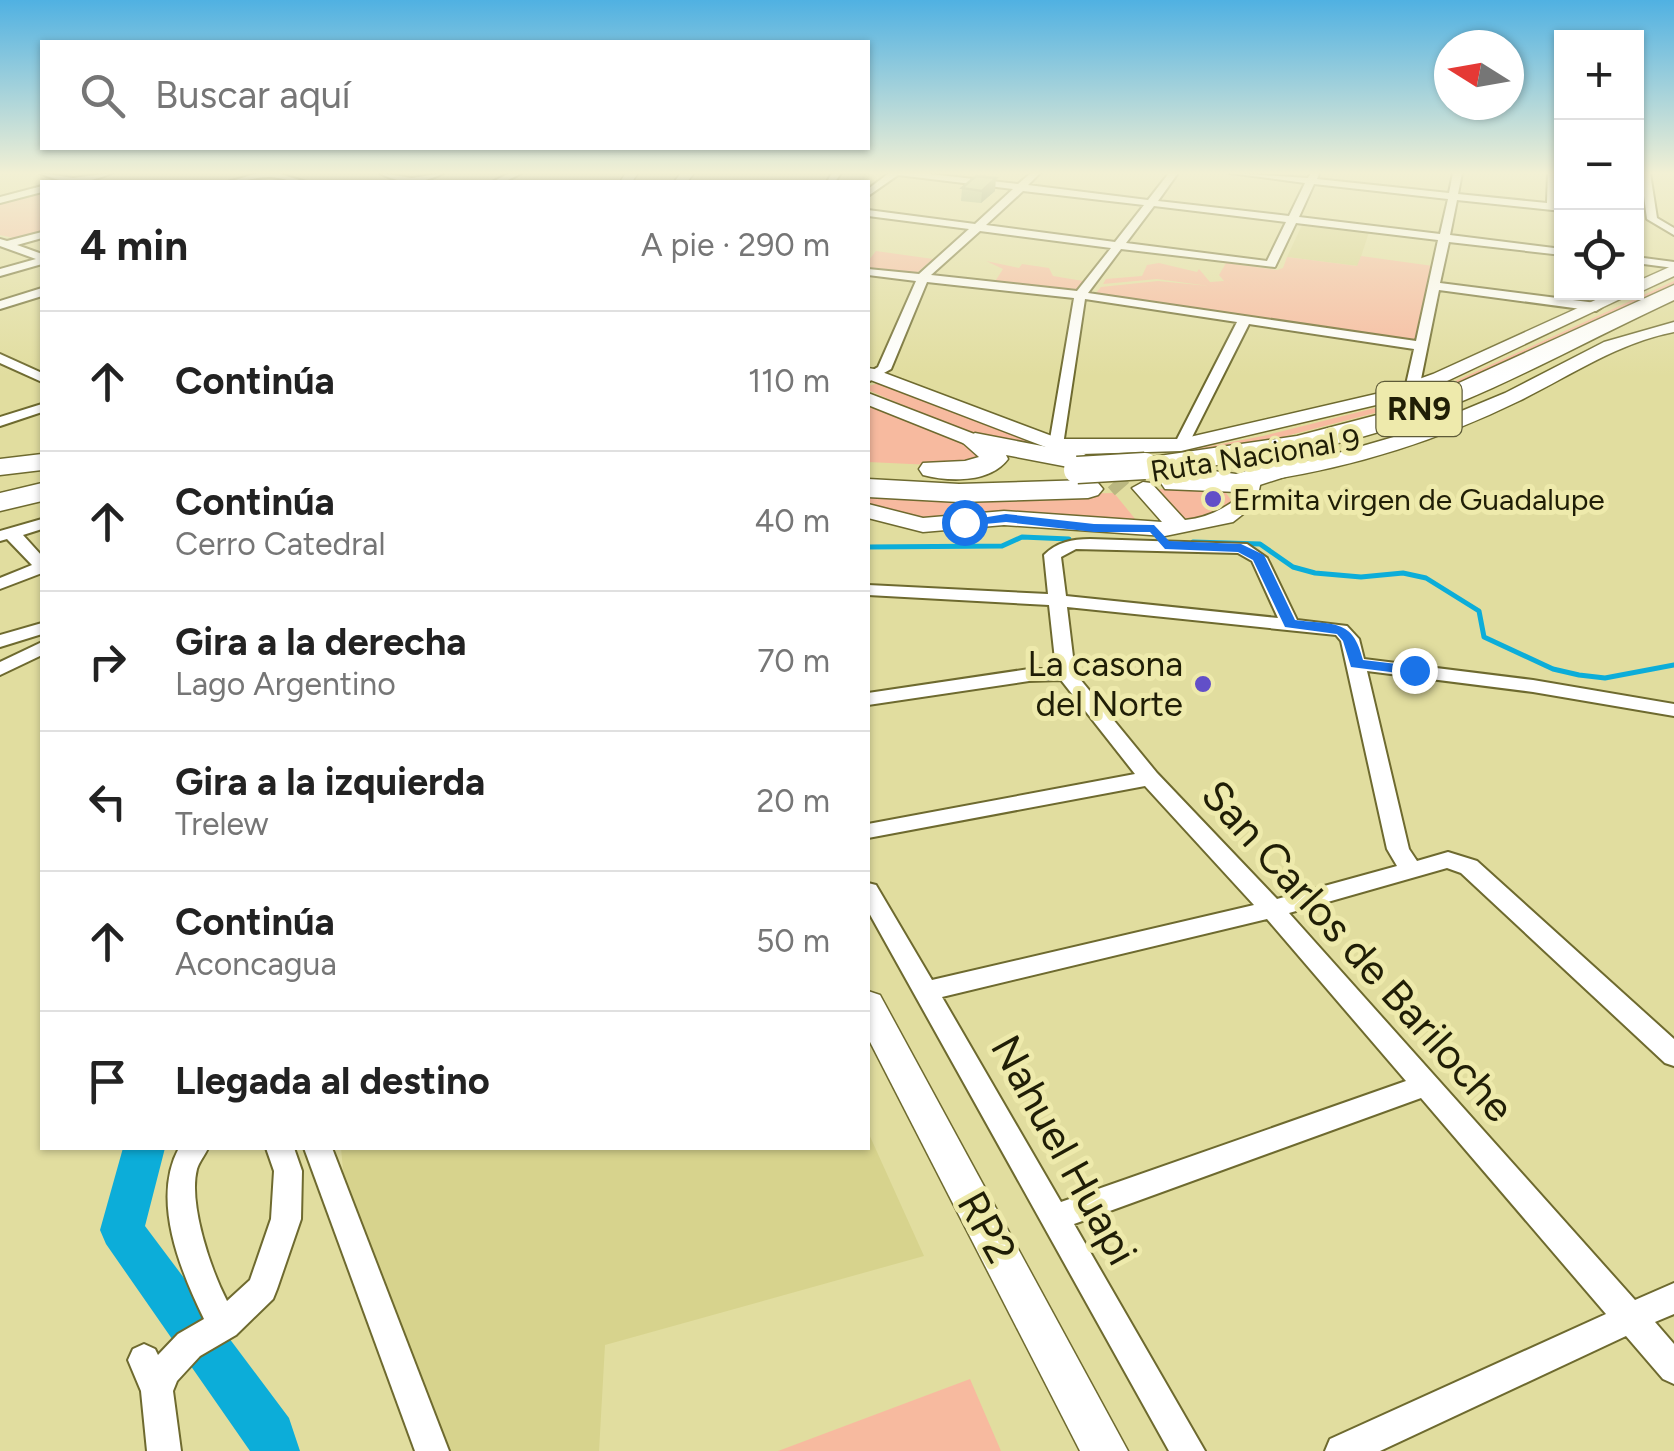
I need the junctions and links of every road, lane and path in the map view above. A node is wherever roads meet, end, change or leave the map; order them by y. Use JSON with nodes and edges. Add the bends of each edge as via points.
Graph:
{"nodes":[{"id":1,"x":962,"y":241,"type":"edge"},
{"id":2,"x":1079,"y":241,"type":"edge"},
{"id":3,"x":1123,"y":241,"type":"edge"},
{"id":4,"x":1284,"y":241,"type":"edge"},
{"id":5,"x":1445,"y":241,"type":"edge"},
{"id":6,"x":1468,"y":241,"type":"edge"},
{"id":7,"x":2,"y":244,"type":"edge"},
{"id":8,"x":1119,"y":246,"type":"junction"},
{"id":9,"x":1554,"y":251,"type":"edge"},
{"id":10,"x":40,"y":258,"type":"edge"},
{"id":11,"x":40,"y":260,"type":"edge"},
{"id":12,"x":1644,"y":261,"type":"edge"},
{"id":13,"x":1674,"y":267,"type":"edge"},
{"id":14,"x":870,"y":272,"type":"edge"},
{"id":15,"x":0,"y":273,"type":"edge"},
{"id":16,"x":923,"y":278,"type":"junction"},
{"id":17,"x":1644,"y":284,"type":"edge"},
{"id":18,"x":1436,"y":286,"type":"junction"},
{"id":19,"x":1674,"y":292,"type":"edge"},
{"id":20,"x":40,"y":293,"type":"edge"},
{"id":21,"x":1080,"y":295,"type":"junction"},
{"id":22,"x":1610,"y":300,"type":"edge"},
{"id":23,"x":1674,"y":302,"type":"edge"},
{"id":24,"x":0,"y":304,"type":"edge"},
{"id":25,"x":1596,"y":307,"type":"junction"},
{"id":26,"x":1245,"y":319,"type":"junction"},
{"id":27,"x":1674,"y":327,"type":"edge"},
{"id":28,"x":1423,"y":346,"type":"junction"},
{"id":29,"x":0,"y":358,"type":"edge"},
{"id":30,"x":40,"y":361,"type":"edge"},
{"id":31,"x":20,"y":367,"type":"junction"},
{"id":32,"x":0,"y":374,"type":"edge"},
{"id":33,"x":870,"y":375,"type":"edge"},
{"id":34,"x":870,"y":375,"type":"edge"},
{"id":35,"x":40,"y":377,"type":"edge"},
{"id":36,"x":1412,"y":388,"type":"junction"},
{"id":37,"x":870,"y":400,"type":"edge"},
{"id":38,"x":1461,"y":404,"type":"junction"},
{"id":39,"x":40,"y":409,"type":"edge"},
{"id":40,"x":0,"y":422,"type":"edge"},
{"id":41,"x":975,"y":441,"type":"junction"},
{"id":42,"x":1056,"y":445,"type":"junction"},
{"id":43,"x":1181,"y":445,"type":"junction"},
{"id":44,"x":40,"y":448,"type":"edge"},
{"id":45,"x":0,"y":450,"type":"edge"},
{"id":46,"x":40,"y":462,"type":"edge"},
{"id":47,"x":0,"y":467,"type":"edge"},
{"id":48,"x":870,"y":468,"type":"edge"},
{"id":49,"x":870,"y":468,"type":"edge"},
{"id":50,"x":40,"y":471,"type":"edge"},
{"id":51,"x":1118,"y":473,"type":"junction"},
{"id":52,"x":0,"y":476,"type":"edge"},
{"id":53,"x":1254,"y":476,"type":"junction"},
{"id":54,"x":870,"y":485,"type":"edge"},
{"id":55,"x":40,"y":492,"type":"edge"},
{"id":56,"x":0,"y":502,"type":"edge"},
{"id":57,"x":870,"y":512,"type":"edge"},
{"id":58,"x":1232,"y":514,"type":"junction"},
{"id":59,"x":40,"y":525,"type":"edge"},
{"id":60,"x":1166,"y":533,"type":"junction"},
{"id":61,"x":7,"y":534,"type":"edge"},
{"id":62,"x":1087,"y":536,"type":"junction"},
{"id":63,"x":40,"y":564,"type":"edge"},
{"id":64,"x":40,"y":567,"type":"edge"},
{"id":65,"x":0,"y":584,"type":"edge"},
{"id":66,"x":870,"y":590,"type":"edge"},
{"id":67,"x":1055,"y":600,"type":"junction"},
{"id":68,"x":1290,"y":624,"type":"junction"},
{"id":69,"x":40,"y":629,"type":"edge"},
{"id":70,"x":0,"y":641,"type":"edge"},
{"id":71,"x":40,"y":649,"type":"edge"},
{"id":72,"x":1356,"y":664,"type":"junction"},
{"id":73,"x":0,"y":669,"type":"edge"},
{"id":74,"x":1066,"y":674,"type":"junction"},
{"id":75,"x":870,"y":699,"type":"edge"},
{"id":76,"x":1674,"y":710,"type":"edge"},
{"id":77,"x":1150,"y":778,"type":"junction"},
{"id":78,"x":870,"y":832,"type":"edge"},
{"id":79,"x":1411,"y":870,"type":"junction"},
{"id":80,"x":870,"y":893,"type":"edge"},
{"id":81,"x":1272,"y":909,"type":"junction"},
{"id":82,"x":926,"y":991,"type":"junction"},
{"id":83,"x":870,"y":1009,"type":"edge"},
{"id":84,"x":1674,"y":1055,"type":"edge"},
{"id":85,"x":1425,"y":1085,"type":"junction"},
{"id":86,"x":193,"y":1150,"type":"edge"},
{"id":87,"x":281,"y":1150,"type":"edge"},
{"id":88,"x":319,"y":1150,"type":"edge"},
{"id":89,"x":1053,"y":1218,"type":"junction"},
{"id":90,"x":1674,"y":1298,"type":"edge"},
{"id":91,"x":1631,"y":1318,"type":"junction"},
{"id":92,"x":226,"y":1324,"type":"junction"},
{"id":93,"x":144,"y":1360,"type":"dead end"},
{"id":94,"x":1674,"y":1368,"type":"edge"},
{"id":95,"x":158,"y":1392,"type":"junction"},
{"id":96,"x":164,"y":1451,"type":"edge"},
{"id":97,"x":432,"y":1451,"type":"edge"},
{"id":98,"x":1105,"y":1451,"type":"edge"},
{"id":99,"x":1188,"y":1451,"type":"edge"},
{"id":100,"x":1342,"y":1451,"type":"edge"}],
"edges":[{"from":1,"to":16,"type":"street"},
{"from":2,"to":8,"type":"street"},
{"from":3,"to":8,"type":"street"},
{"from":4,"to":8,"type":"street","via":[[1271,265]]},
{"from":5,"to":18,"type":"street"},
{"from":6,"to":9,"type":"street"},
{"from":7,"to":10,"type":"street"},
{"from":8,"to":21,"type":"street"},
{"from":11,"to":15,"type":"street"},
{"from":12,"to":13,"type":"street"},
{"from":13,"to":17,"type":"street"},
{"from":14,"to":16,"type":"street"},
{"from":16,"to":21,"type":"street"},
{"from":16,"to":33,"type":"street","via":[[884,369]]},
{"from":18,"to":25,"type":"street"},
{"from":18,"to":28,"type":"street"},
{"from":19,"to":51,"type":"highway","name":"Ruta Nacional 9","number":"RN9","via":[[1432,404],[1355,430]]},
{"from":20,"to":24,"type":"street"},
{"from":21,"to":26,"type":"street"},
{"from":21,"to":42,"type":"street"},
{"from":22,"to":25,"type":"street"},
{"from":23,"to":38,"type":"highway","name":"Ruta Nacional 9","number":"RN9"},
{"from":25,"to":36,"type":"street"},
{"from":26,"to":28,"type":"street"},
{"from":26,"to":43,"type":"street"},
{"from":27,"to":53,"type":"street","via":[[1614,344],[1412,440],[1303,470]]},
{"from":28,"to":36,"type":"street"},
{"from":29,"to":31,"type":"street"},
{"from":30,"to":31,"type":"street"},
{"from":31,"to":32,"type":"street"},
{"from":31,"to":35,"type":"street"},
{"from":34,"to":42,"type":"street"},
{"from":36,"to":43,"type":"street"},
{"from":37,"to":41,"type":"street"},
{"from":38,"to":51,"type":"highway","name":"Ruta Nacional 9","number":"RN9","via":[[1337,446]]},
{"from":38,"to":53,"type":"highway","via":[[1426,425]]},
{"from":39,"to":40,"type":"street"},
{"from":41,"to":48,"type":"highway","via":[[993,453],[986,466]]},
{"from":41,"to":51,"type":"highway"},
{"from":42,"to":43,"type":"street"},
{"from":42,"to":51,"type":"street"},
{"from":44,"to":45,"type":"highway"},
{"from":46,"to":47,"type":"highway"},
{"from":49,"to":51,"type":"highway","name":"Ruta Nacional 9","number":"RN9"},
{"from":50,"to":52,"type":"highway"},
{"from":51,"to":53,"type":"highway","via":[[1233,484]]},
{"from":51,"to":54,"type":"highway","via":[[959,493]]},
{"from":51,"to":58,"type":"highway","via":[[1210,484],[1232,493],[1238,502]]},
{"from":51,"to":60,"type":"street"},
{"from":53,"to":58,"type":"street","via":[[1245,504]]},
{"from":55,"to":56,"type":"highway"},
{"from":57,"to":62,"type":"street","via":[[920,525],[995,518]]},
{"from":58,"to":60,"type":"street"},
{"from":59,"to":61,"type":"street"},
{"from":60,"to":62,"type":"street"},
{"from":60,"to":68,"type":"street","via":[[1259,558]]},
{"from":61,"to":63,"type":"street"},
{"from":62,"to":67,"type":"street","via":[[1052,555]]},
{"from":64,"to":65,"type":"street"},
{"from":66,"to":67,"type":"street"},
{"from":67,"to":68,"type":"street"},
{"from":67,"to":74,"type":"street"},
{"from":68,"to":72,"type":"street","via":[[1341,630]]},
{"from":69,"to":70,"type":"street"},
{"from":71,"to":73,"type":"street"},
{"from":72,"to":76,"type":"street"},
{"from":72,"to":79,"type":"street","via":[[1398,850]]},
{"from":74,"to":75,"type":"street"},
{"from":74,"to":77,"type":"street","name":"San Carlos de Bariloche"},
{"from":77,"to":78,"type":"street"},
{"from":77,"to":81,"type":"street","name":"San Carlos de Bariloche"},
{"from":79,"to":81,"type":"street"},
{"from":79,"to":84,"type":"street","via":[[1448,860],[1469,867]]},
{"from":80,"to":82,"type":"street","name":"Nahuel Huapi"},
{"from":81,"to":82,"type":"street"},
{"from":81,"to":85,"type":"street","name":"San Carlos de Bariloche"},
{"from":82,"to":89,"type":"street","name":"Nahuel Huapi"},
{"from":83,"to":98,"type":"street","name":"RP2","number":"RP2"},
{"from":85,"to":89,"type":"street"},
{"from":85,"to":91,"type":"street","name":"San Carlos de Bariloche"},
{"from":86,"to":92,"type":"street","via":[[181,1174],[187,1220],[214,1310]]},
{"from":87,"to":92,"type":"street","via":[[288,1172],[286,1220],[262,1288]]},
{"from":88,"to":97,"type":"street"},
{"from":89,"to":99,"type":"street","name":"Nahuel Huapi"},
{"from":90,"to":91,"type":"street"},
{"from":91,"to":94,"type":"street","name":"San Carlos de Bariloche"},
{"from":91,"to":100,"type":"street"},
{"from":92,"to":95,"type":"street","via":[[189,1345],[166,1370]]},
{"from":93,"to":95,"type":"street"},
{"from":95,"to":96,"type":"street"}]}
